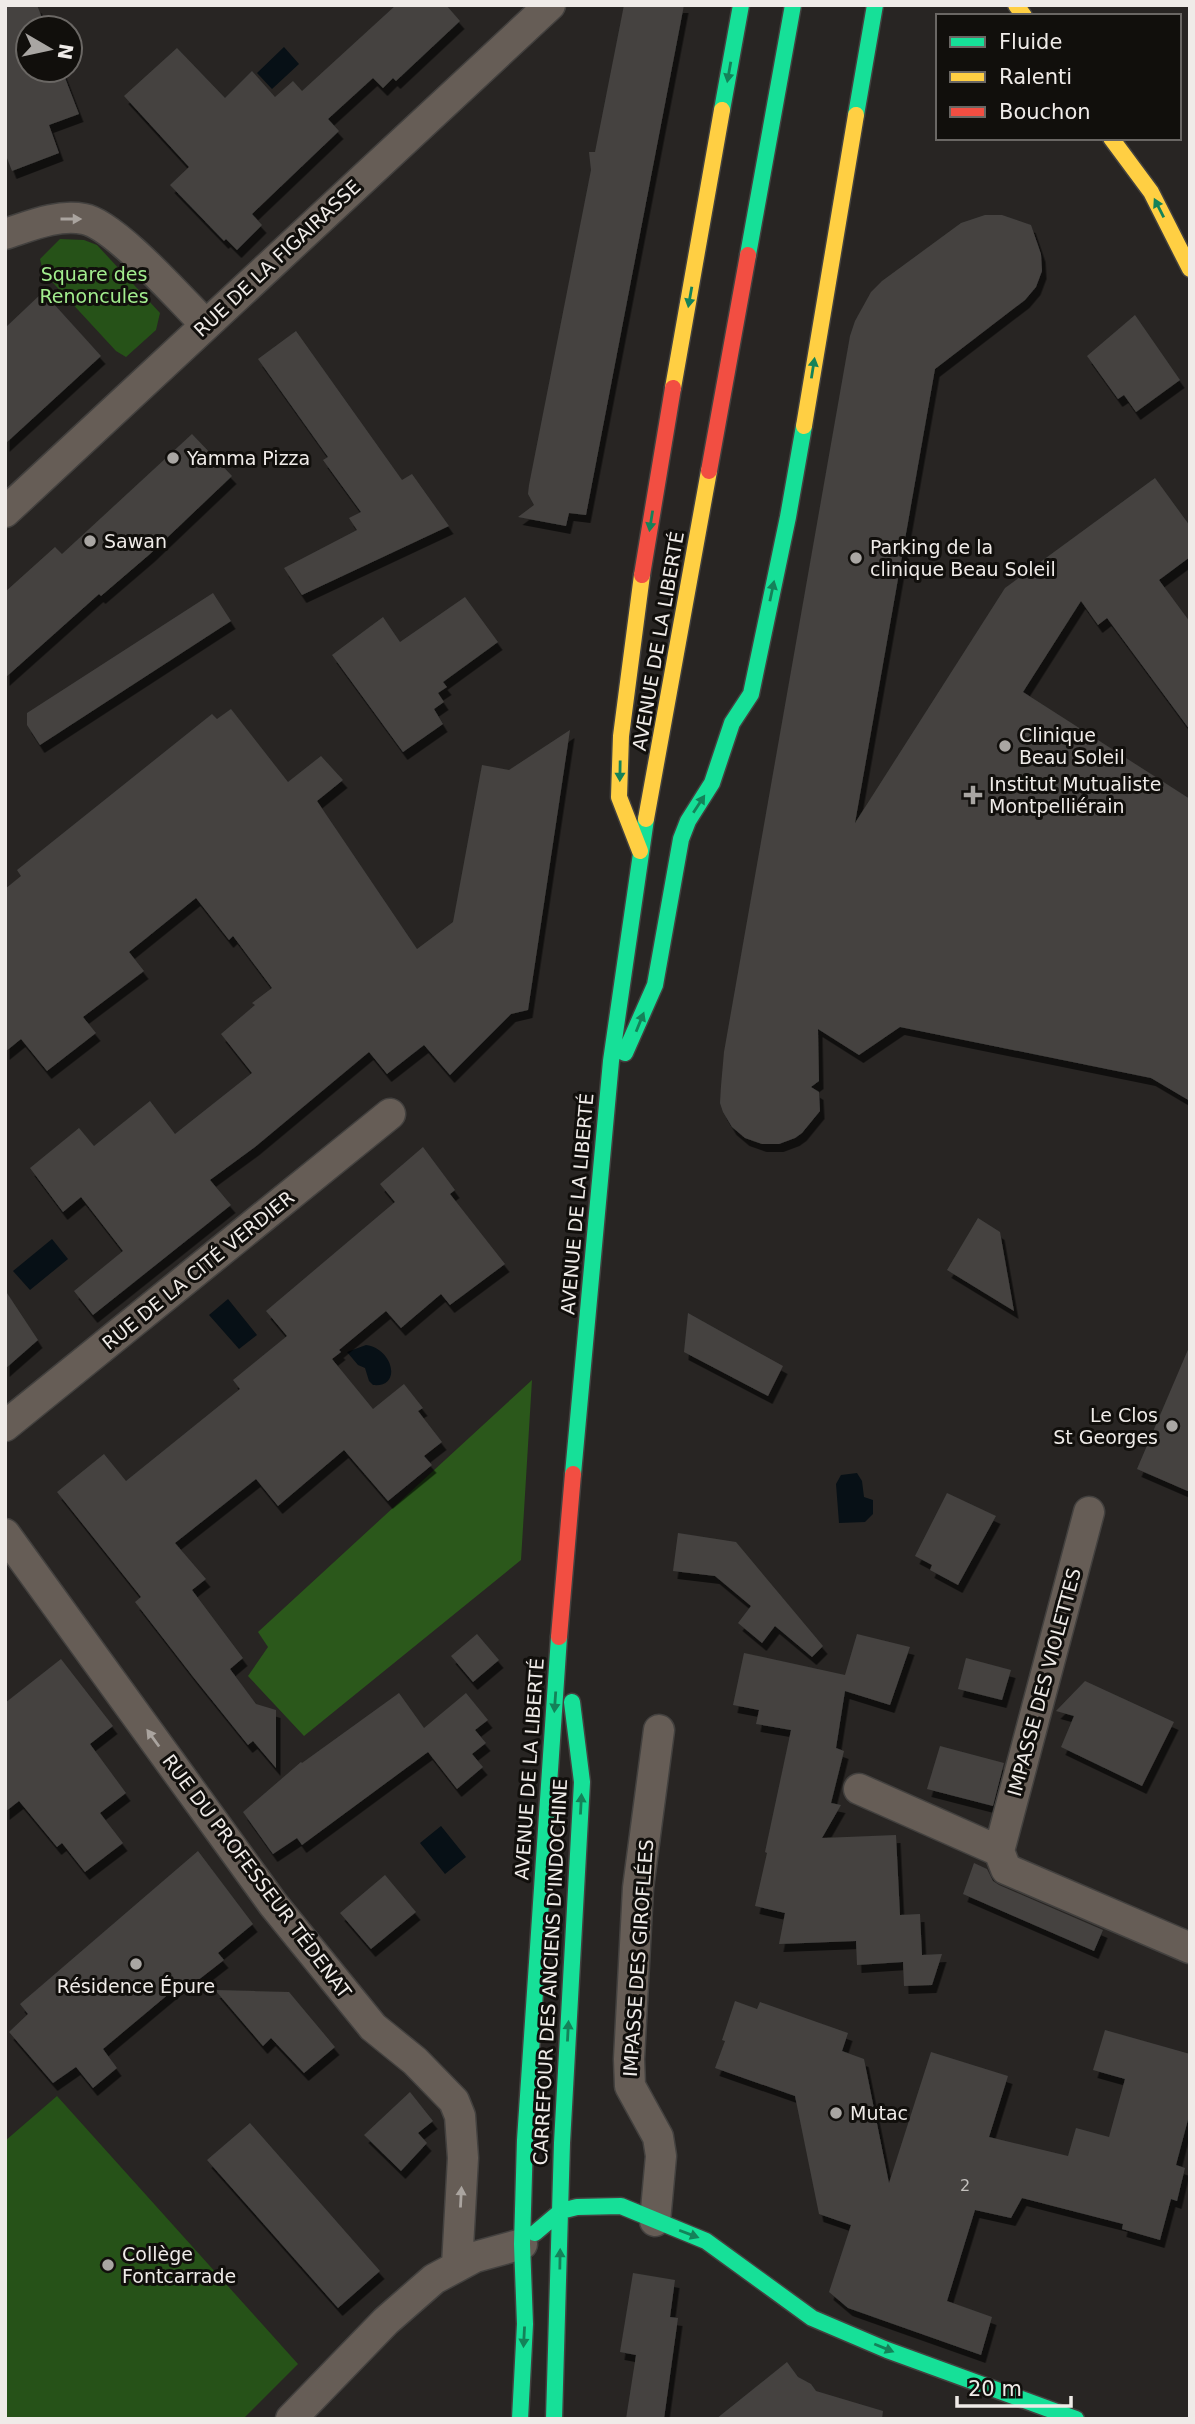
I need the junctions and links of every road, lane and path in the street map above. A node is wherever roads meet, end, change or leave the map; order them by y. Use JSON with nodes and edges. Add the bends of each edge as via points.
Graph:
{"nodes":[{"id":1,"x":550,"y":5,"type":"edge"},
{"id":2,"x":741,"y":5,"type":"edge"},
{"id":3,"x":793,"y":5,"type":"edge"},
{"id":4,"x":875,"y":5,"type":"edge"},
{"id":5,"x":1112,"y":140,"type":"edge"},
{"id":6,"x":5,"y":234,"type":"edge"},
{"id":7,"x":1190,"y":269,"type":"edge"},
{"id":8,"x":205,"y":324,"type":"junction"},
{"id":9,"x":5,"y":512,"type":"edge"},
{"id":10,"x":640,"y":851,"type":"junction"},
{"id":11,"x":609,"y":1083,"type":"junction"},
{"id":12,"x":390,"y":1114,"type":"dead end"},
{"id":13,"x":5,"y":1426,"type":"edge"},
{"id":14,"x":1089,"y":1512,"type":"dead end"},
{"id":15,"x":5,"y":1534,"type":"edge"},
{"id":16,"x":561,"y":1609,"type":"junction"},
{"id":17,"x":659,"y":1730,"type":"dead end"},
{"id":18,"x":859,"y":1789,"type":"dead end"},
{"id":19,"x":999,"y":1852,"type":"junction"},
{"id":20,"x":1190,"y":1948,"type":"edge"},
{"id":21,"x":561,"y":2211,"type":"junction"},
{"id":22,"x":655,"y":2221,"type":"junction"},
{"id":23,"x":522,"y":2245,"type":"junction"},
{"id":24,"x":457,"y":2265,"type":"junction"},
{"id":25,"x":291,"y":2419,"type":"edge"},
{"id":26,"x":520,"y":2419,"type":"edge"},
{"id":27,"x":554,"y":2419,"type":"edge"},
{"id":28,"x":1076,"y":2419,"type":"edge"}],
"edges":[{"from":1,"to":8,"type":"street","name":"RUE DE LA FIGAIRASSE"},
{"from":2,"to":10,"type":"main road","one_way":true,"via":[[654,496],[621,736],[620,797]]},
{"from":3,"to":10,"type":"main road","name":"AVENUE DE LA LIBERTÉ"},
{"from":11,"to":4,"type":"main road","one_way":true,"via":[[655,985],[681,839],[712,783],[732,723],[751,694],[788,517]]},
{"from":7,"to":5,"type":"main road","one_way":true,"via":[[1151,192]]},
{"from":6,"to":8,"type":"street","one_way":true,"via":[[50,220],[86,219],[110,230]]},
{"from":8,"to":9,"type":"street","name":"RUE DE LA FIGAIRASSE"},
{"from":10,"to":11,"type":"main road","name":"AVENUE DE LA LIBERTÉ"},
{"from":11,"to":16,"type":"main road","name":"AVENUE DE LA LIBERTÉ"},
{"from":12,"to":13,"type":"street","name":"RUE DE LA CITÉ VERDIER"},
{"from":14,"to":19,"type":"street","name":"IMPASSE DES VIOLETTES"},
{"from":24,"to":15,"type":"street","name":"RUE DU PROFESSEUR TÉDENAT","one_way":true,"via":[[463,2158],[460,2116],[454,2101],[373,2027],[273,1904]]},
{"from":21,"to":16,"type":"main road","name":"CARREFOUR DES ANCIENS D'INDOCHINE","one_way":true,"via":[[582,1782]]},
{"from":16,"to":23,"type":"main road","name":"AVENUE DE LA LIBERTÉ","one_way":true,"via":[[524,2140]]},
{"from":17,"to":22,"type":"street","name":"IMPASSE DES GIROFLÉES","via":[[638,1888],[629,2059],[630,2086],[658,2137],[661,2156]]},
{"from":18,"to":19,"type":"street"},
{"from":19,"to":20,"type":"street","via":[[1006,1869]]},
{"from":21,"to":22,"type":"main road","via":[[621,2206]]},
{"from":21,"to":23,"type":"main road"},
{"from":27,"to":21,"type":"main road","name":"CARREFOUR DES ANCIENS D'INDOCHINE","one_way":true},
{"from":22,"to":28,"type":"main road","one_way":true,"via":[[706,2241],[812,2318]]},
{"from":23,"to":24,"type":"street"},
{"from":23,"to":26,"type":"main road","name":"AVENUE DE LA LIBERTÉ","one_way":true,"via":[[525,2324]]},
{"from":24,"to":25,"type":"street","via":[[386,2321]]}]}
